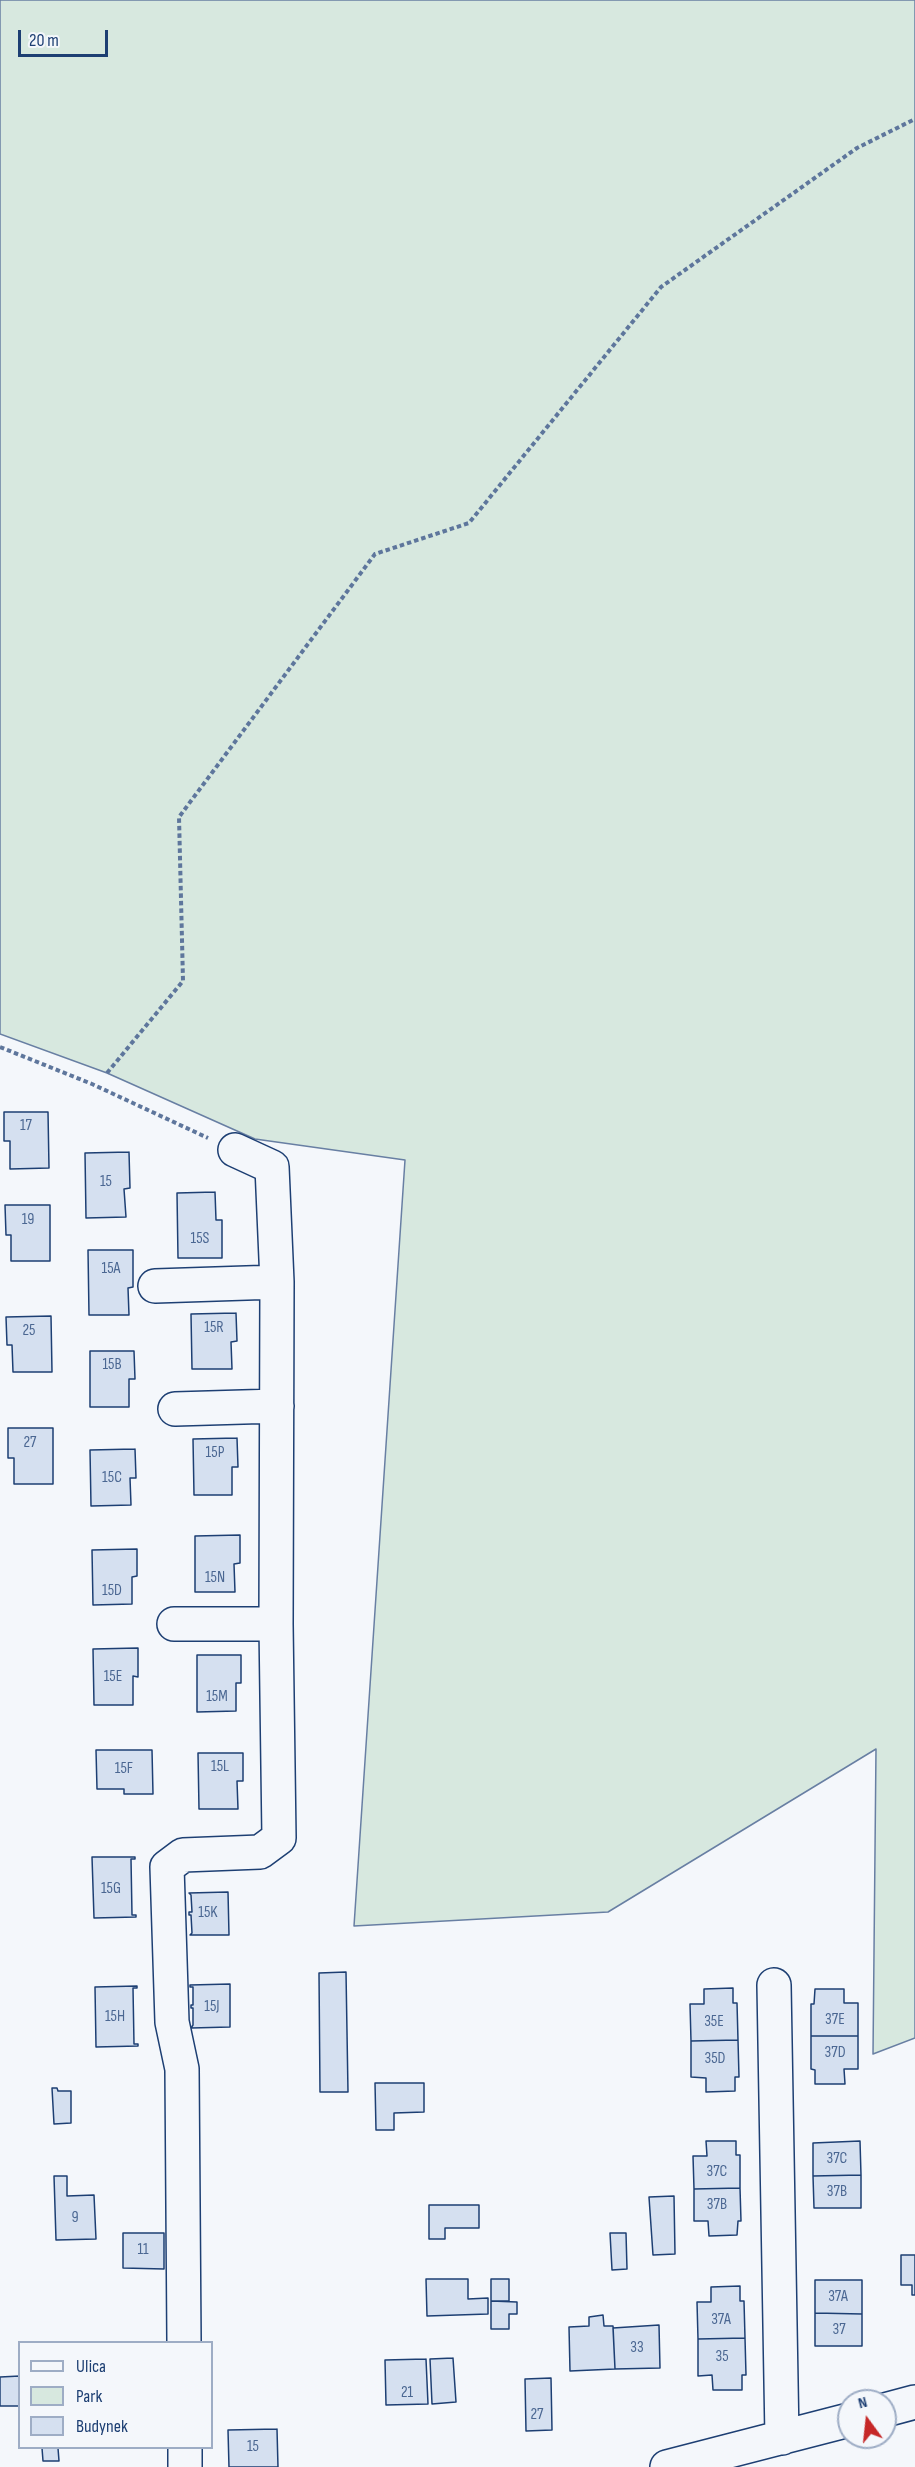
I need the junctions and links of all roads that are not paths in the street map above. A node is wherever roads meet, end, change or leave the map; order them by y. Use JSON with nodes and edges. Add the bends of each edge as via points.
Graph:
{"nodes":[{"id":1,"x":235,"y":1150,"type":"road end"},
{"id":2,"x":277,"y":1282,"type":"junction"},
{"id":3,"x":154,"y":1286,"type":"dead end"},
{"id":4,"x":277,"y":1406,"type":"junction"},
{"id":5,"x":175,"y":1409,"type":"dead end"},
{"id":6,"x":174,"y":1624,"type":"dead end"},
{"id":7,"x":276,"y":1624,"type":"junction"},
{"id":8,"x":774,"y":1985,"type":"dead end"},
{"id":9,"x":184,"y":2341,"type":"edge"},
{"id":10,"x":915,"y":2402,"type":"edge"},
{"id":11,"x":897,"y":2407,"type":"edge"},
{"id":12,"x":837,"y":2423,"type":"edge"},
{"id":13,"x":782,"y":2438,"type":"junction"},
{"id":14,"x":185,"y":2449,"type":"edge"},
{"id":15,"x":185,"y":2467,"type":"edge"},
{"id":16,"x":667,"y":2467,"type":"edge"}],
"edges":[{"from":1,"to":2,"type":"street","via":[[272,1167]]},
{"from":2,"to":3,"type":"street"},
{"from":2,"to":4,"type":"street"},
{"from":4,"to":5,"type":"street"},
{"from":4,"to":7,"type":"street"},
{"from":6,"to":7,"type":"street"},
{"from":7,"to":9,"type":"street","via":[[279,1838],[260,1852],[183,1855],[167,1867],[172,2022],[182,2069]]},
{"from":8,"to":13,"type":"street"},
{"from":10,"to":11,"type":"street"},
{"from":12,"to":13,"type":"street"},
{"from":13,"to":16,"type":"street"},
{"from":14,"to":15,"type":"street"}]}
